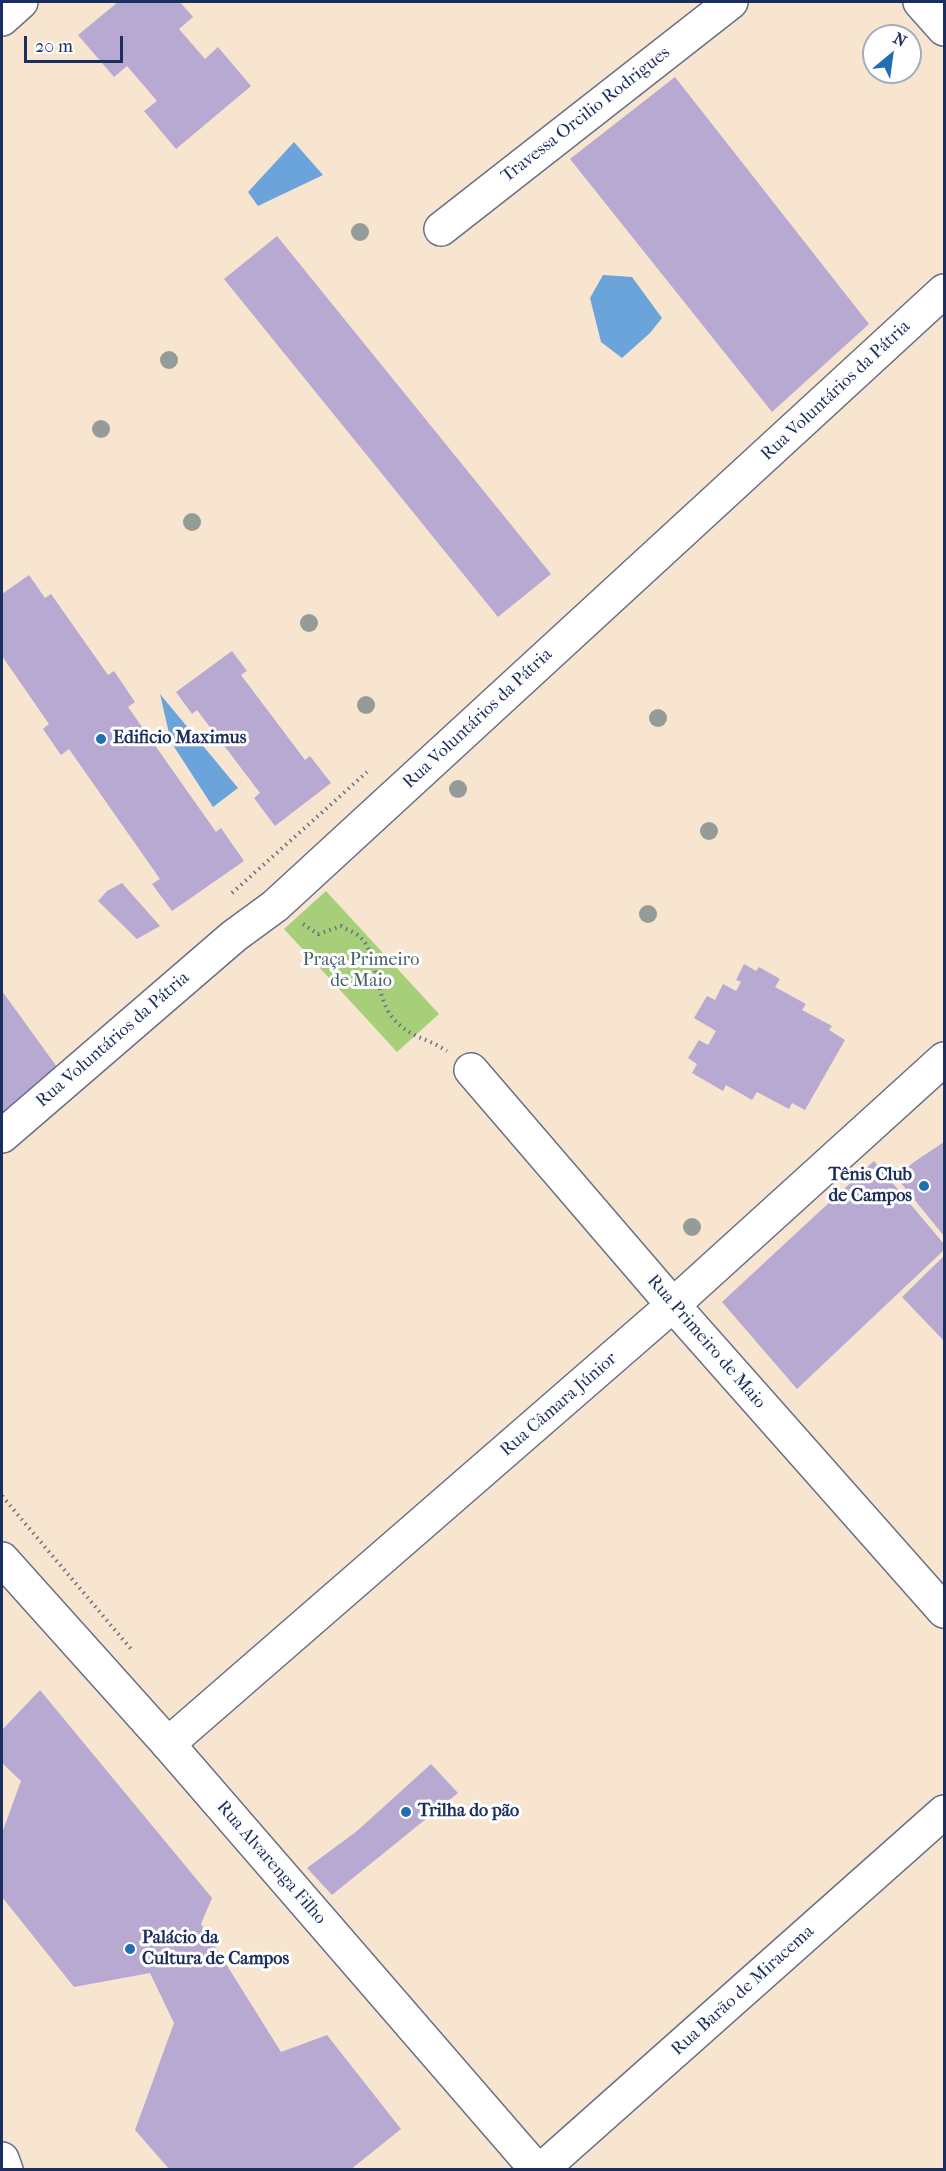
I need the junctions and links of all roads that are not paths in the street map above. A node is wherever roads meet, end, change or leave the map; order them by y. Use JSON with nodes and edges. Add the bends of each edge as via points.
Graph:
{"nodes":[{"id":1,"x":21,"y":2,"type":"edge"},
{"id":2,"x":731,"y":2,"type":"edge"},
{"id":3,"x":920,"y":2,"type":"edge"},
{"id":4,"x":2,"y":19,"type":"edge"},
{"id":5,"x":945,"y":28,"type":"edge"},
{"id":6,"x":441,"y":230,"type":"dead end"},
{"id":7,"x":945,"y":291,"type":"edge"},
{"id":8,"x":945,"y":1059,"type":"edge"},
{"id":9,"x":471,"y":1070,"type":"road end"},
{"id":10,"x":2,"y":1136,"type":"edge"},
{"id":11,"x":674,"y":1305,"type":"junction"},
{"id":12,"x":2,"y":1559,"type":"edge"},
{"id":13,"x":945,"y":1611,"type":"edge"},
{"id":14,"x":168,"y":1744,"type":"junction"},
{"id":15,"x":945,"y":1812,"type":"edge"},
{"id":16,"x":2,"y":2159,"type":"edge"},
{"id":17,"x":6,"y":2169,"type":"edge"},
{"id":18,"x":539,"y":2169,"type":"edge"}],
"edges":[{"from":1,"to":4,"type":"main road"},
{"from":2,"to":6,"type":"main road","name":"Travessa Orcilio Rodrigues"},
{"from":3,"to":5,"type":"main road"},
{"from":7,"to":10,"type":"main road","name":"Rua Voluntários da Pátria","via":[[275,906],[234,936]]},
{"from":8,"to":11,"type":"main road","name":"Rua Câmara Júnior"},
{"from":9,"to":11,"type":"main road","name":"Rua Primeiro de Maio"},
{"from":11,"to":13,"type":"main road","name":"Rua Primeiro de Maio"},
{"from":11,"to":14,"type":"main road","name":"Rua Câmara Júnior"},
{"from":12,"to":14,"type":"main road","name":"Rua Alvarenga Filho"},
{"from":14,"to":18,"type":"main road","name":"Rua Alvarenga Filho"},
{"from":15,"to":18,"type":"main road","name":"Rua Barão de Miracema"},
{"from":16,"to":17,"type":"main road"}]}
